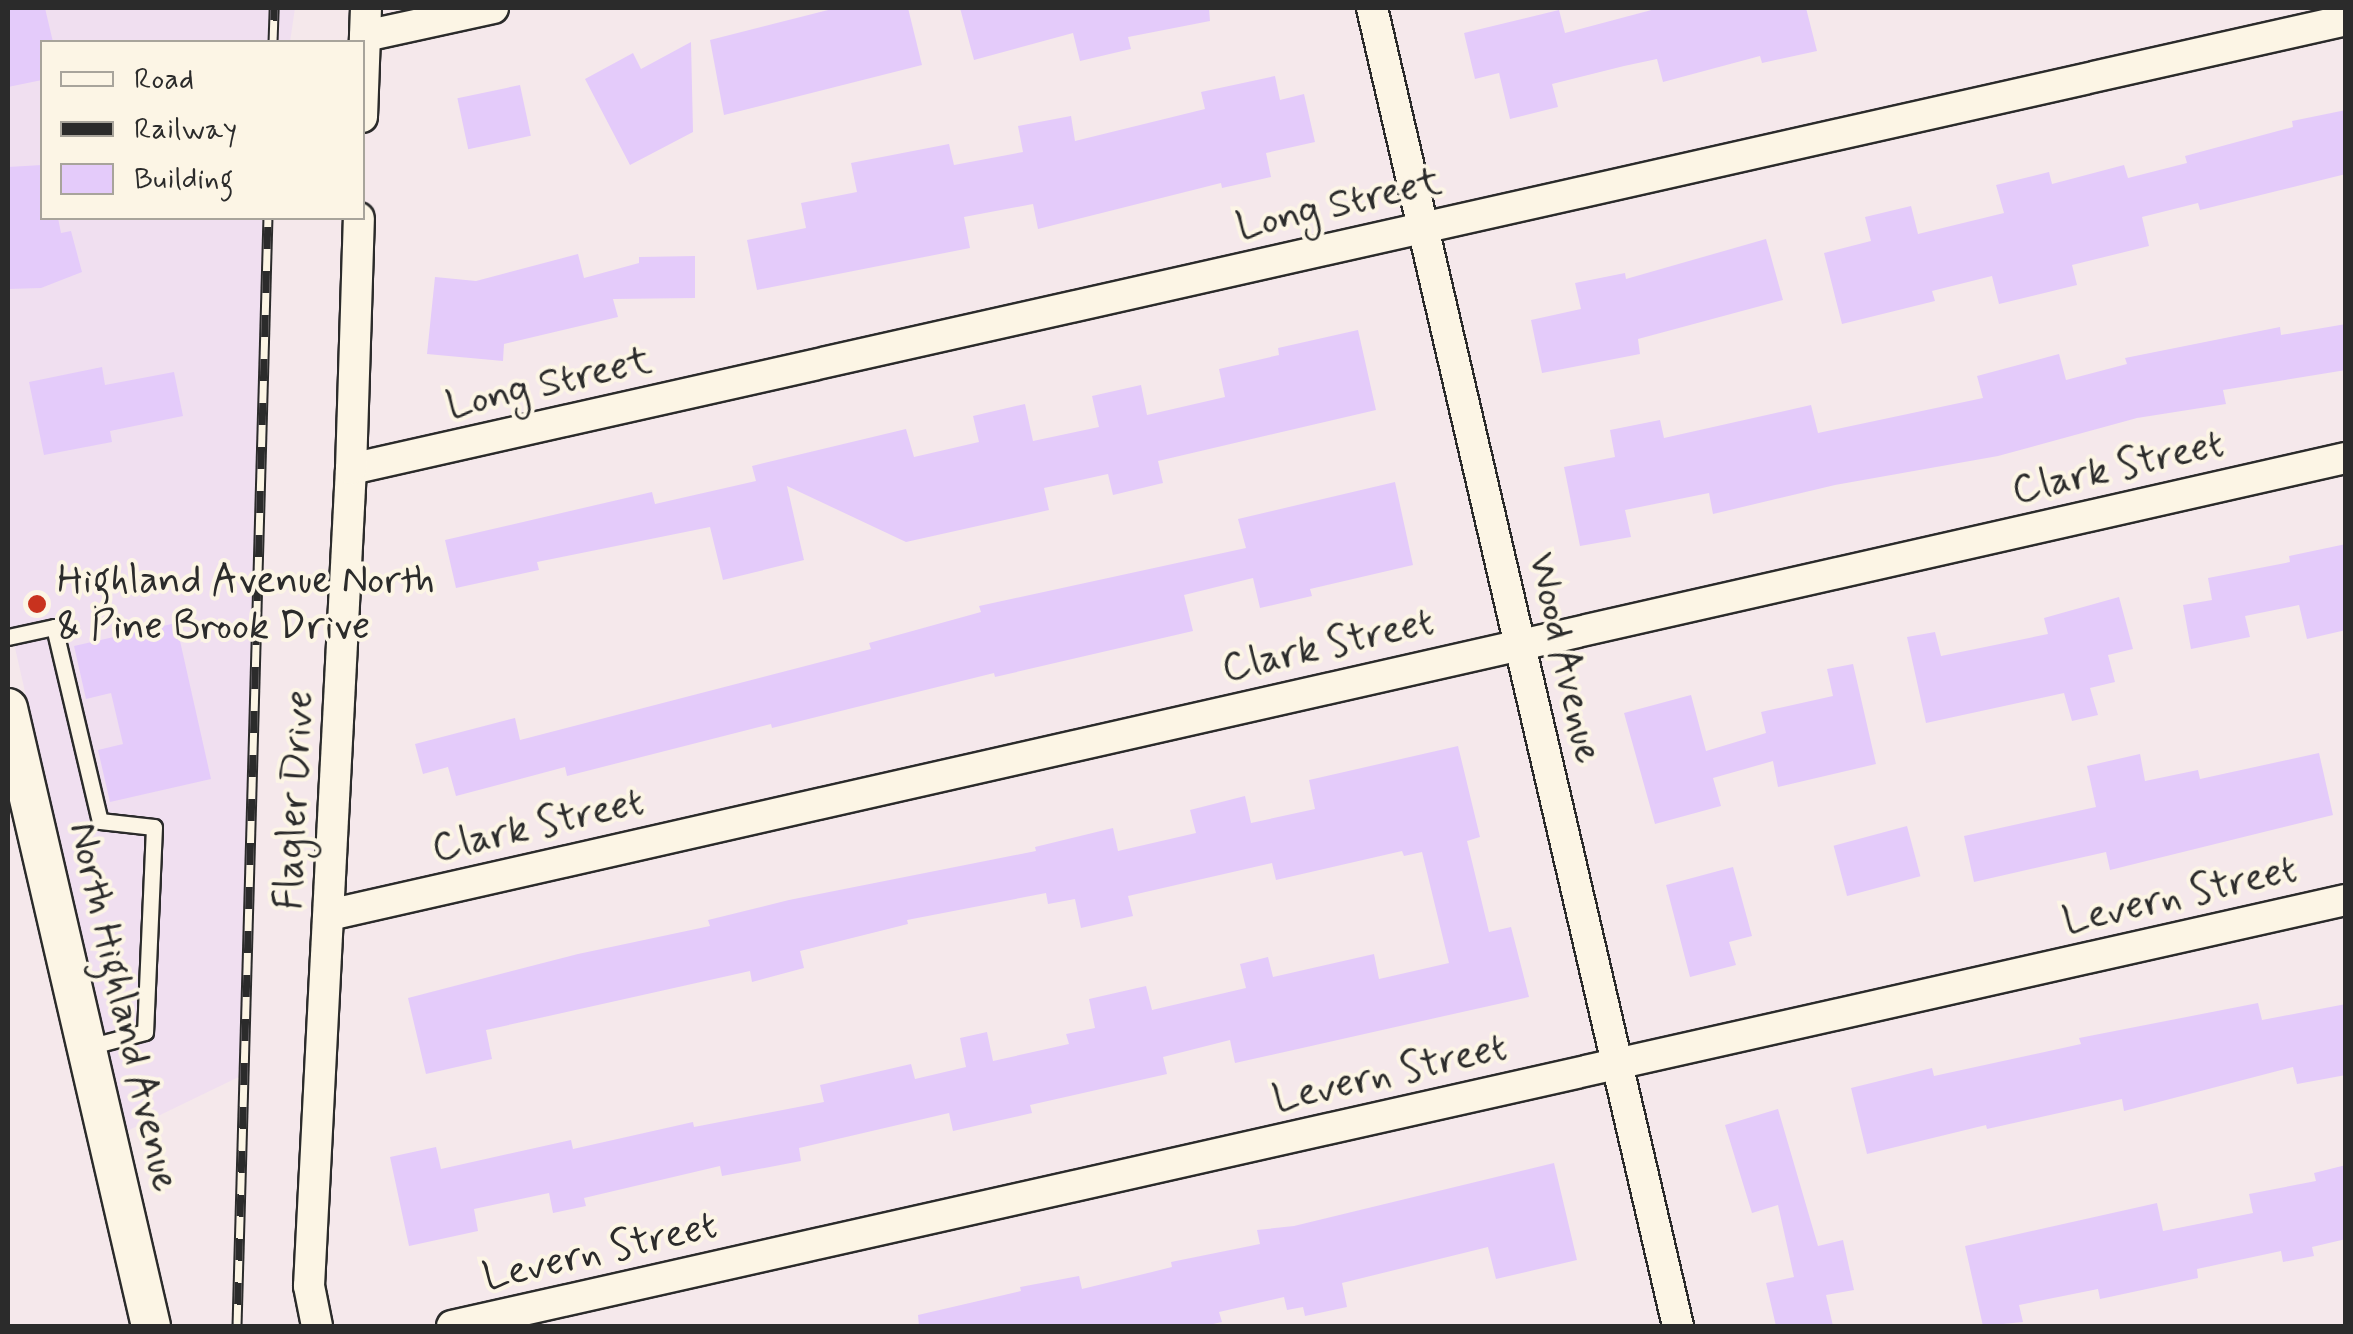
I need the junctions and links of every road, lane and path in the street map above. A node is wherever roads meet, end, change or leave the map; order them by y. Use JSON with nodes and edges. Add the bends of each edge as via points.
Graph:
{"nodes":[{"id":1,"x":493,"y":8,"type":"edge"},
{"id":2,"x":1372,"y":8,"type":"edge"},
{"id":3,"x":2346,"y":20,"type":"edge"},
{"id":4,"x":366,"y":22,"type":"edge"},
{"id":5,"x":359,"y":220,"type":"edge"},
{"id":6,"x":1425,"y":226,"type":"junction"},
{"id":7,"x":2346,"y":458,"type":"edge"},
{"id":8,"x":351,"y":469,"type":"junction"},
{"id":9,"x":8,"y":637,"type":"edge"},
{"id":10,"x":1520,"y":643,"type":"junction"},
{"id":11,"x":8,"y":708,"type":"edge"},
{"id":12,"x":2346,"y":900,"type":"edge"},
{"id":13,"x":329,"y":914,"type":"junction"},
{"id":14,"x":87,"y":1047,"type":"junction"},
{"id":15,"x":1616,"y":1064,"type":"junction"},
{"id":16,"x":151,"y":1326,"type":"edge"},
{"id":17,"x":317,"y":1326,"type":"edge"},
{"id":18,"x":452,"y":1326,"type":"edge"},
{"id":19,"x":1678,"y":1326,"type":"edge"}],
"edges":[{"from":1,"to":4,"type":"street"},
{"from":2,"to":6,"type":"street","name":"Wood Avenue"},
{"from":3,"to":6,"type":"street","name":"Long Street"},
{"from":5,"to":8,"type":"street","name":"Flagler Drive"},
{"from":6,"to":8,"type":"street","name":"Long Street"},
{"from":6,"to":10,"type":"street","name":"Wood Avenue"},
{"from":7,"to":10,"type":"street","name":"Clark Street"},
{"from":8,"to":13,"type":"street","name":"Flagler Drive"},
{"from":9,"to":14,"type":"lane","via":[[54,627],[100,821],[154,827],[145,1032]]},
{"from":10,"to":13,"type":"street","name":"Clark Street"},
{"from":10,"to":15,"type":"street","name":"Wood Avenue"},
{"from":11,"to":14,"type":"street","name":"North Highland Avenue"},
{"from":12,"to":15,"type":"street","name":"Levern Street"},
{"from":13,"to":17,"type":"street","name":"Flagler Drive","via":[[309,1286]]},
{"from":14,"to":16,"type":"street","name":"North Highland Avenue"},
{"from":15,"to":18,"type":"street","name":"Levern Street"},
{"from":15,"to":19,"type":"street","name":"Wood Avenue"}]}
